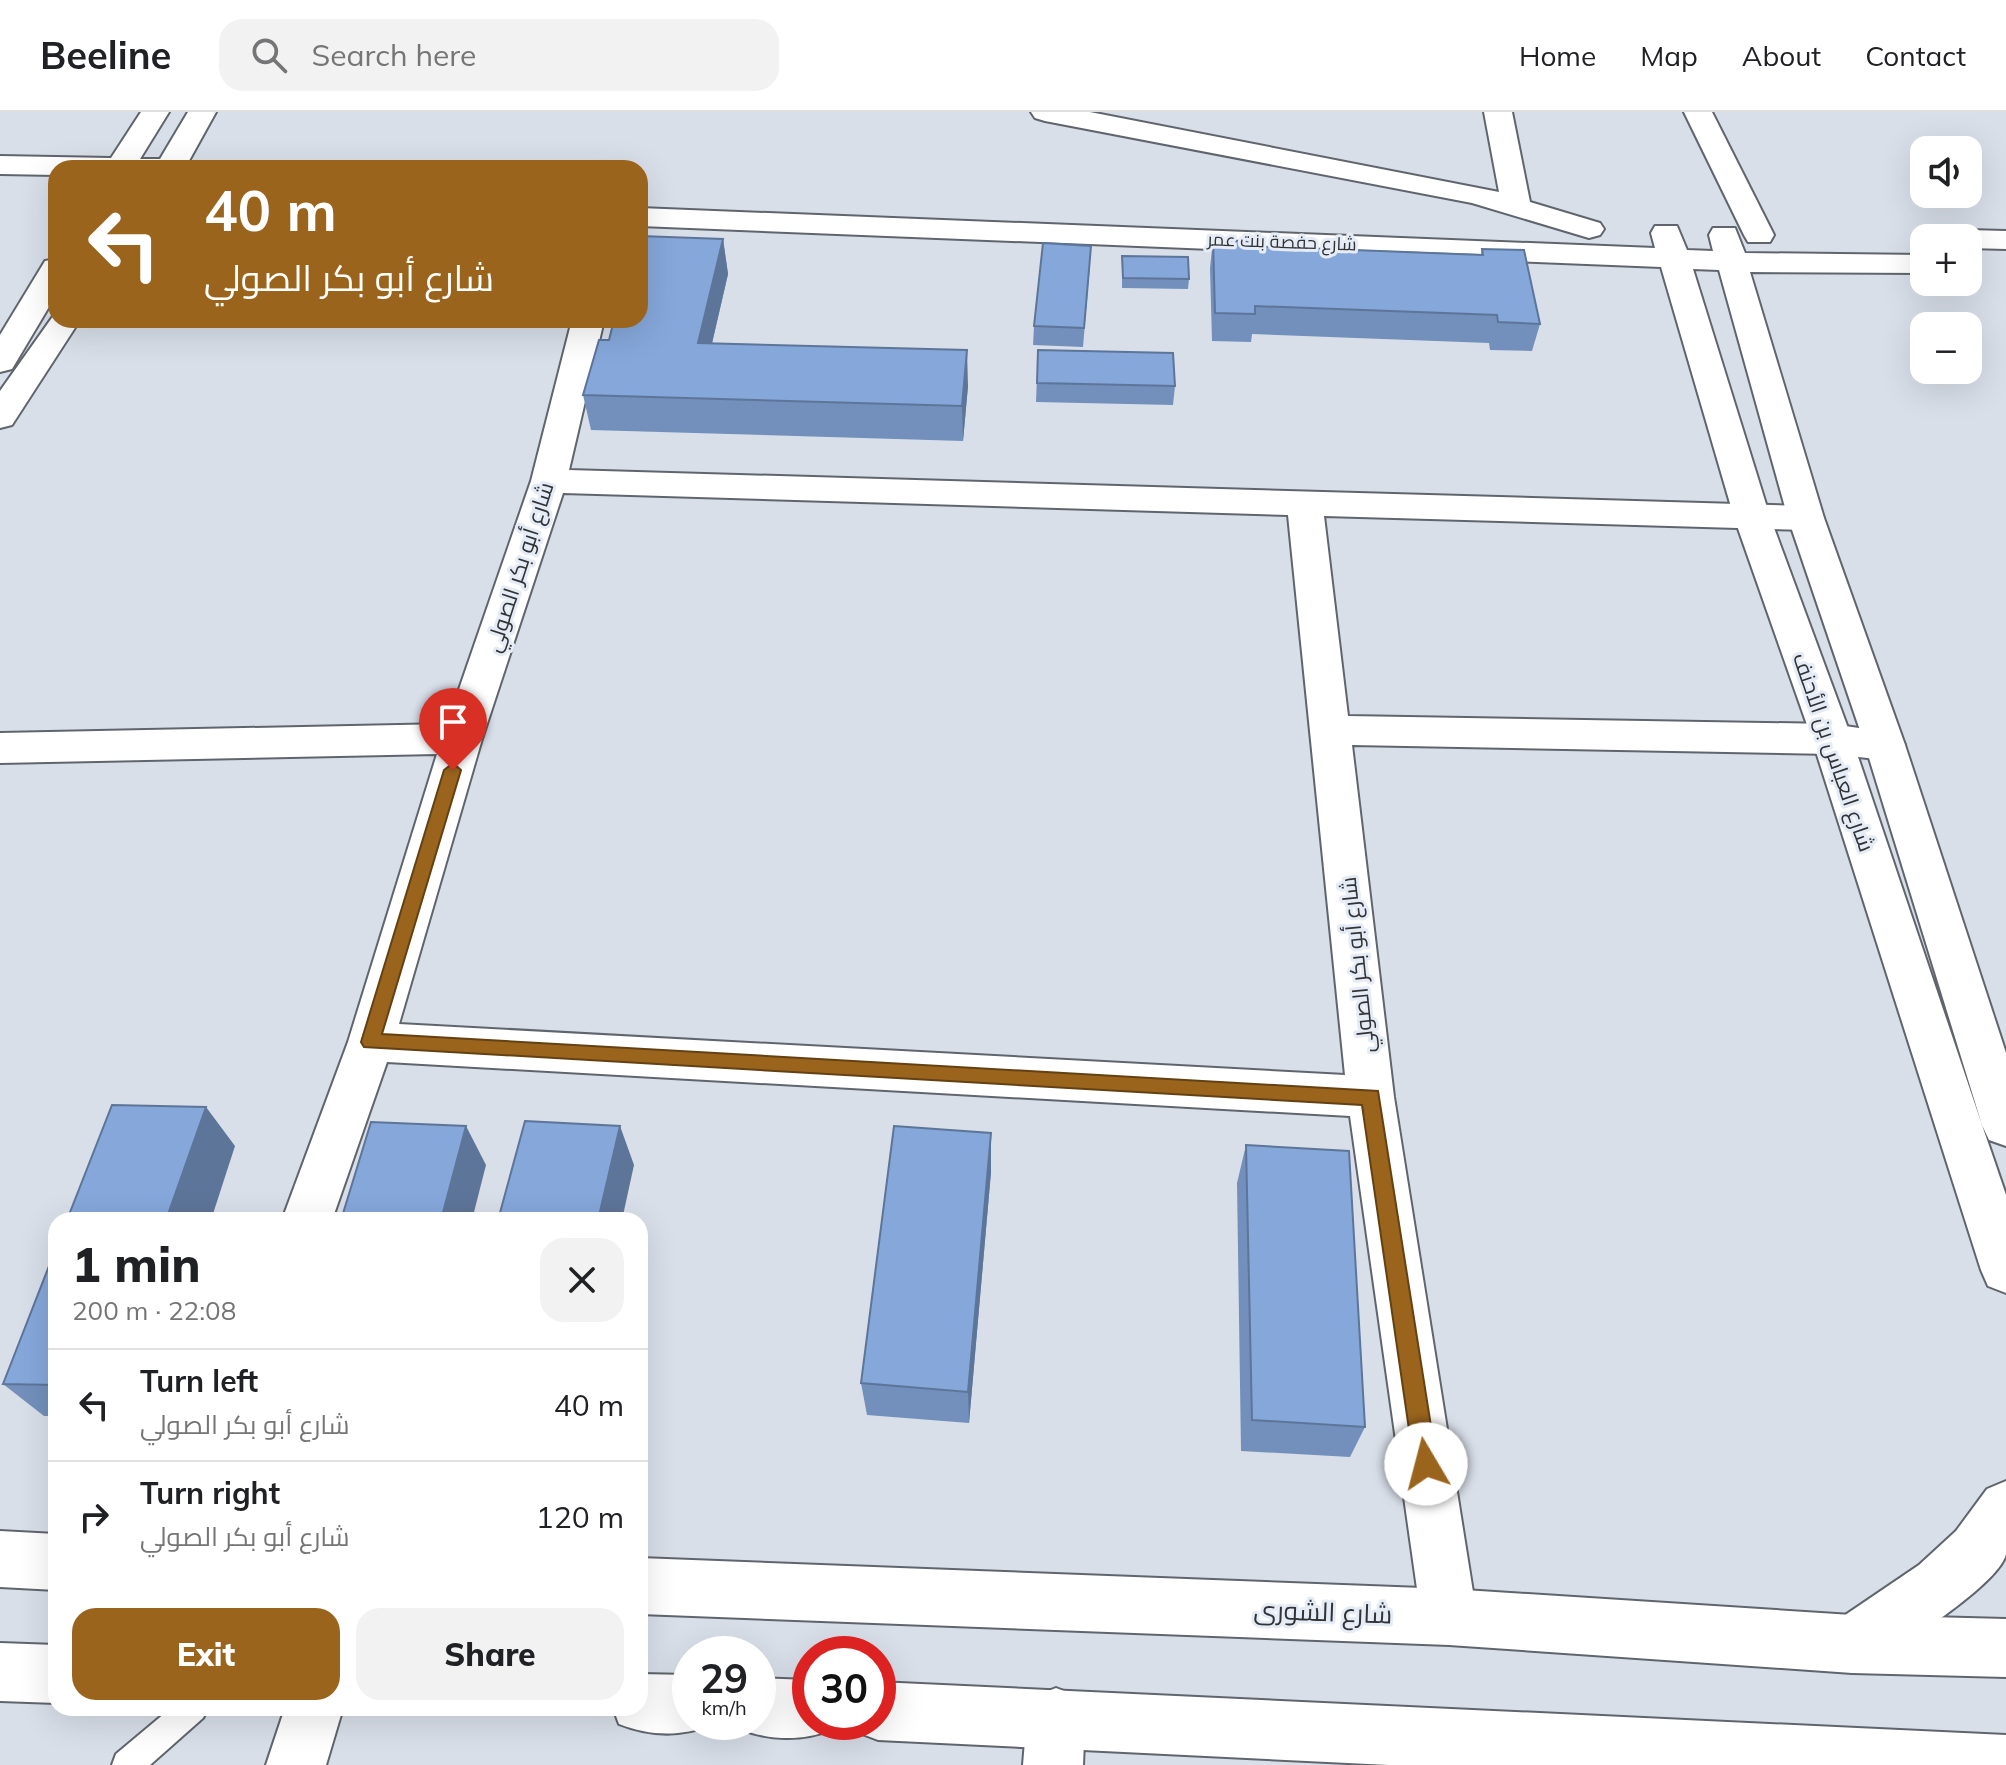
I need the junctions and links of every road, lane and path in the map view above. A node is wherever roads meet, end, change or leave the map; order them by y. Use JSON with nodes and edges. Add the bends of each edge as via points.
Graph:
{"nodes":[{"id":1,"x":155,"y":112,"type":"edge"},
{"id":2,"x":202,"y":112,"type":"edge"},
{"id":3,"x":1045,"y":112,"type":"edge"},
{"id":4,"x":1498,"y":112,"type":"edge"},
{"id":5,"x":1698,"y":112,"type":"edge"},
{"id":6,"x":124,"y":160,"type":"edge"},
{"id":7,"x":175,"y":160,"type":"edge"},
{"id":8,"x":0,"y":165,"type":"edge"},
{"id":9,"x":48,"y":166,"type":"edge"},
{"id":10,"x":0,"y":186,"type":"edge"},
{"id":11,"x":48,"y":190,"type":"edge"},
{"id":12,"x":648,"y":199,"type":"edge"},
{"id":13,"x":1516,"y":205,"type":"junction"},
{"id":14,"x":648,"y":217,"type":"edge"},
{"id":15,"x":1589,"y":229,"type":"junction"},
{"id":16,"x":1910,"y":238,"type":"edge"},
{"id":17,"x":1982,"y":239,"type":"edge"},
{"id":18,"x":2006,"y":240,"type":"edge"},
{"id":19,"x":1739,"y":244,"type":"junction"},
{"id":20,"x":1669,"y":246,"type":"junction"},
{"id":21,"x":1910,"y":262,"type":"edge"},
{"id":22,"x":1982,"y":265,"type":"edge"},
{"id":23,"x":2006,"y":265,"type":"edge"},
{"id":24,"x":48,"y":282,"type":"edge"},
{"id":25,"x":59,"y":328,"type":"edge"},
{"id":26,"x":586,"y":328,"type":"edge"},
{"id":27,"x":37,"y":360,"type":"junction"},
{"id":28,"x":1,"y":361,"type":"edge"},
{"id":29,"x":0,"y":417,"type":"edge"},
{"id":30,"x":549,"y":481,"type":"junction"},
{"id":31,"x":1305,"y":505,"type":"junction"},
{"id":32,"x":1752,"y":517,"type":"junction"},
{"id":33,"x":1806,"y":518,"type":"junction"},
{"id":34,"x":1332,"y":730,"type":"junction"},
{"id":35,"x":462,"y":739,"type":"junction"},
{"id":36,"x":1832,"y":739,"type":"junction"},
{"id":37,"x":1885,"y":745,"type":"junction"},
{"id":38,"x":0,"y":748,"type":"edge"},
{"id":39,"x":371,"y":1042,"type":"junction"},
{"id":40,"x":1371,"y":1097,"type":"junction"},
{"id":41,"x":2006,"y":1125,"type":"edge"},
{"id":42,"x":310,"y":1212,"type":"edge"},
{"id":43,"x":2006,"y":1270,"type":"edge"},
{"id":44,"x":2006,"y":1508,"type":"edge"},
{"id":45,"x":0,"y":1559,"type":"edge"},
{"id":46,"x":48,"y":1562,"type":"edge"},
{"id":47,"x":648,"y":1586,"type":"edge"},
{"id":48,"x":1449,"y":1617,"type":"junction"},
{"id":49,"x":1852,"y":1644,"type":"junction"},
{"id":50,"x":2006,"y":1648,"type":"edge"},
{"id":51,"x":0,"y":1672,"type":"edge"},
{"id":52,"x":48,"y":1674,"type":"edge"},
{"id":53,"x":648,"y":1703,"type":"edge"},
{"id":54,"x":672,"y":1704,"type":"edge"},
{"id":55,"x":896,"y":1714,"type":"edge"},
{"id":56,"x":184,"y":1716,"type":"edge"},
{"id":57,"x":311,"y":1716,"type":"edge"},
{"id":58,"x":1055,"y":1741,"type":"edge"},
{"id":59,"x":127,"y":1765,"type":"edge"},
{"id":60,"x":296,"y":1765,"type":"edge"},
{"id":61,"x":2006,"y":1765,"type":"edge"}],
"edges":[{"from":1,"to":6,"type":"street"},
{"from":2,"to":7,"type":"street"},
{"from":3,"to":13,"type":"street","via":[[1368,171]]},
{"from":4,"to":13,"type":"street"},
{"from":5,"to":19,"type":"street"},
{"from":8,"to":9,"type":"street"},
{"from":10,"to":11,"type":"street"},
{"from":12,"to":15,"type":"street","name":"شارع حفصة بنت عمر"},
{"from":13,"to":15,"type":"street"},
{"from":14,"to":20,"type":"street","name":"شارع حفصة بنت عمر"},
{"from":15,"to":20,"type":"street","name":"شارع حفصة بنت عمر"},
{"from":16,"to":19,"type":"street","name":"شارع حفصة بنت عمر"},
{"from":17,"to":18,"type":"street"},
{"from":19,"to":20,"type":"street","name":"شارع حفصة بنت عمر"},
{"from":19,"to":21,"type":"street","name":"شارع حفصة بنت عمر"},
{"from":19,"to":33,"type":"street"},
{"from":20,"to":32,"type":"street","name":"شارع العباس بن الأحنف"},
{"from":22,"to":23,"type":"street"},
{"from":24,"to":28,"type":"street"},
{"from":25,"to":27,"type":"street"},
{"from":26,"to":30,"type":"street","name":"شارع أبو بكر الصولي"},
{"from":27,"to":28,"type":"street"},
{"from":27,"to":29,"type":"street"},
{"from":30,"to":31,"type":"street"},
{"from":30,"to":35,"type":"street","name":"شارع أبو بكر الصولي"},
{"from":31,"to":32,"type":"street"},
{"from":31,"to":34,"type":"street","name":"شارع أبو بكر الصولي"},
{"from":32,"to":33,"type":"street"},
{"from":32,"to":36,"type":"street","name":"شارع العباس بن الأحنف"},
{"from":33,"to":37,"type":"street"},
{"from":34,"to":36,"type":"street"},
{"from":34,"to":40,"type":"street","name":"شارع أبو بكر الصولي"},
{"from":35,"to":38,"type":"street"},
{"from":35,"to":39,"type":"street","name":"شارع أبو بكر الصولي"},
{"from":36,"to":37,"type":"street"},
{"from":36,"to":43,"type":"street","name":"شارع العباس بن الأحنف"},
{"from":37,"to":41,"type":"street"},
{"from":39,"to":40,"type":"street"},
{"from":39,"to":42,"type":"street","name":"شارع أبو بكر الصولي"},
{"from":40,"to":48,"type":"street","name":"شارع أبو بكر الصولي"},
{"from":44,"to":49,"type":"street","via":[[1966,1565]]},
{"from":45,"to":46,"type":"street"},
{"from":47,"to":48,"type":"street","name":"شارع الشورى"},
{"from":48,"to":49,"type":"street","name":"شارع الشورى"},
{"from":49,"to":50,"type":"street","name":"شارع الشورى"},
{"from":51,"to":52,"type":"street"},
{"from":53,"to":54,"type":"street"},
{"from":55,"to":58,"type":"street"},
{"from":56,"to":59,"type":"lane"},
{"from":57,"to":60,"type":"street"},
{"from":58,"to":61,"type":"street"}]}
